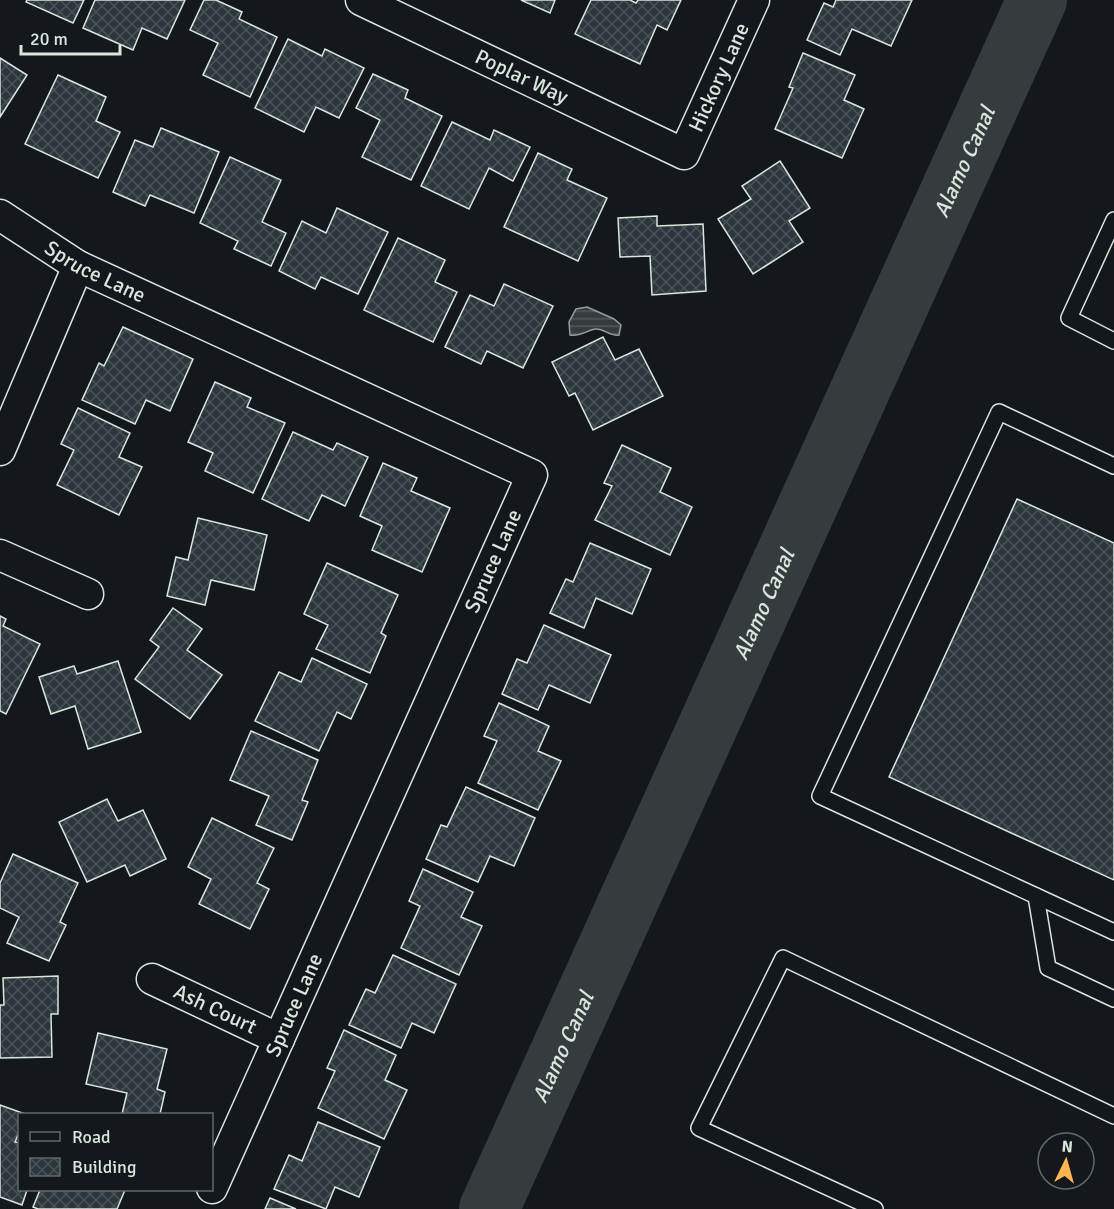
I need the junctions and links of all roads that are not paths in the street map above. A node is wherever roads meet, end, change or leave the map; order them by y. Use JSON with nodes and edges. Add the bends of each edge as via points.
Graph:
{"nodes":[{"id":1,"x":361,"y":0,"type":"edge"},
{"id":2,"x":754,"y":0,"type":"edge"},
{"id":3,"x":684,"y":154,"type":"joint"},
{"id":4,"x":0,"y":215,"type":"edge"},
{"id":5,"x":1114,"y":220,"type":"edge"},
{"id":6,"x":78,"y":266,"type":"junction"},
{"id":7,"x":1114,"y":340,"type":"edge"},
{"id":8,"x":0,"y":450,"type":"edge"},
{"id":9,"x":1114,"y":466,"type":"edge"},
{"id":10,"x":0,"y":555,"type":"edge"},
{"id":11,"x":88,"y":594,"type":"dead end"},
{"id":12,"x":1036,"y":896,"type":"junction"},
{"id":13,"x":1114,"y":932,"type":"edge"},
{"id":14,"x":152,"y":979,"type":"dead end"},
{"id":15,"x":1114,"y":999,"type":"edge"},
{"id":16,"x":279,"y":1039,"type":"junction"},
{"id":17,"x":1114,"y":1116,"type":"edge"},
{"id":18,"x":213,"y":1185,"type":"edge"},
{"id":19,"x":210,"y":1191,"type":"edge"},
{"id":20,"x":202,"y":1209,"type":"edge"},
{"id":21,"x":875,"y":1209,"type":"edge"}],
"edges":[{"from":1,"to":3,"type":"street","name":"Poplar Way"},
{"from":2,"to":3,"type":"street","name":"Hickory Lane"},
{"from":4,"to":6,"type":"street","name":"Spruce Lane"},
{"from":5,"to":7,"type":"lane","via":[[1069,318]]},
{"from":6,"to":8,"type":"street"},
{"from":6,"to":16,"type":"street","name":"Spruce Lane","via":[[532,475]]},
{"from":9,"to":12,"type":"lane","via":[[999,412],[820,796]]},
{"from":10,"to":11,"type":"street"},
{"from":12,"to":13,"type":"lane"},
{"from":12,"to":15,"type":"lane","via":[[1048,969]]},
{"from":14,"to":16,"type":"street","name":"Ash Court"},
{"from":16,"to":18,"type":"street","name":"Spruce Lane"},
{"from":17,"to":21,"type":"lane","via":[[783,958],[699,1128]]},
{"from":19,"to":20,"type":"street","name":"Spruce Lane"}]}
